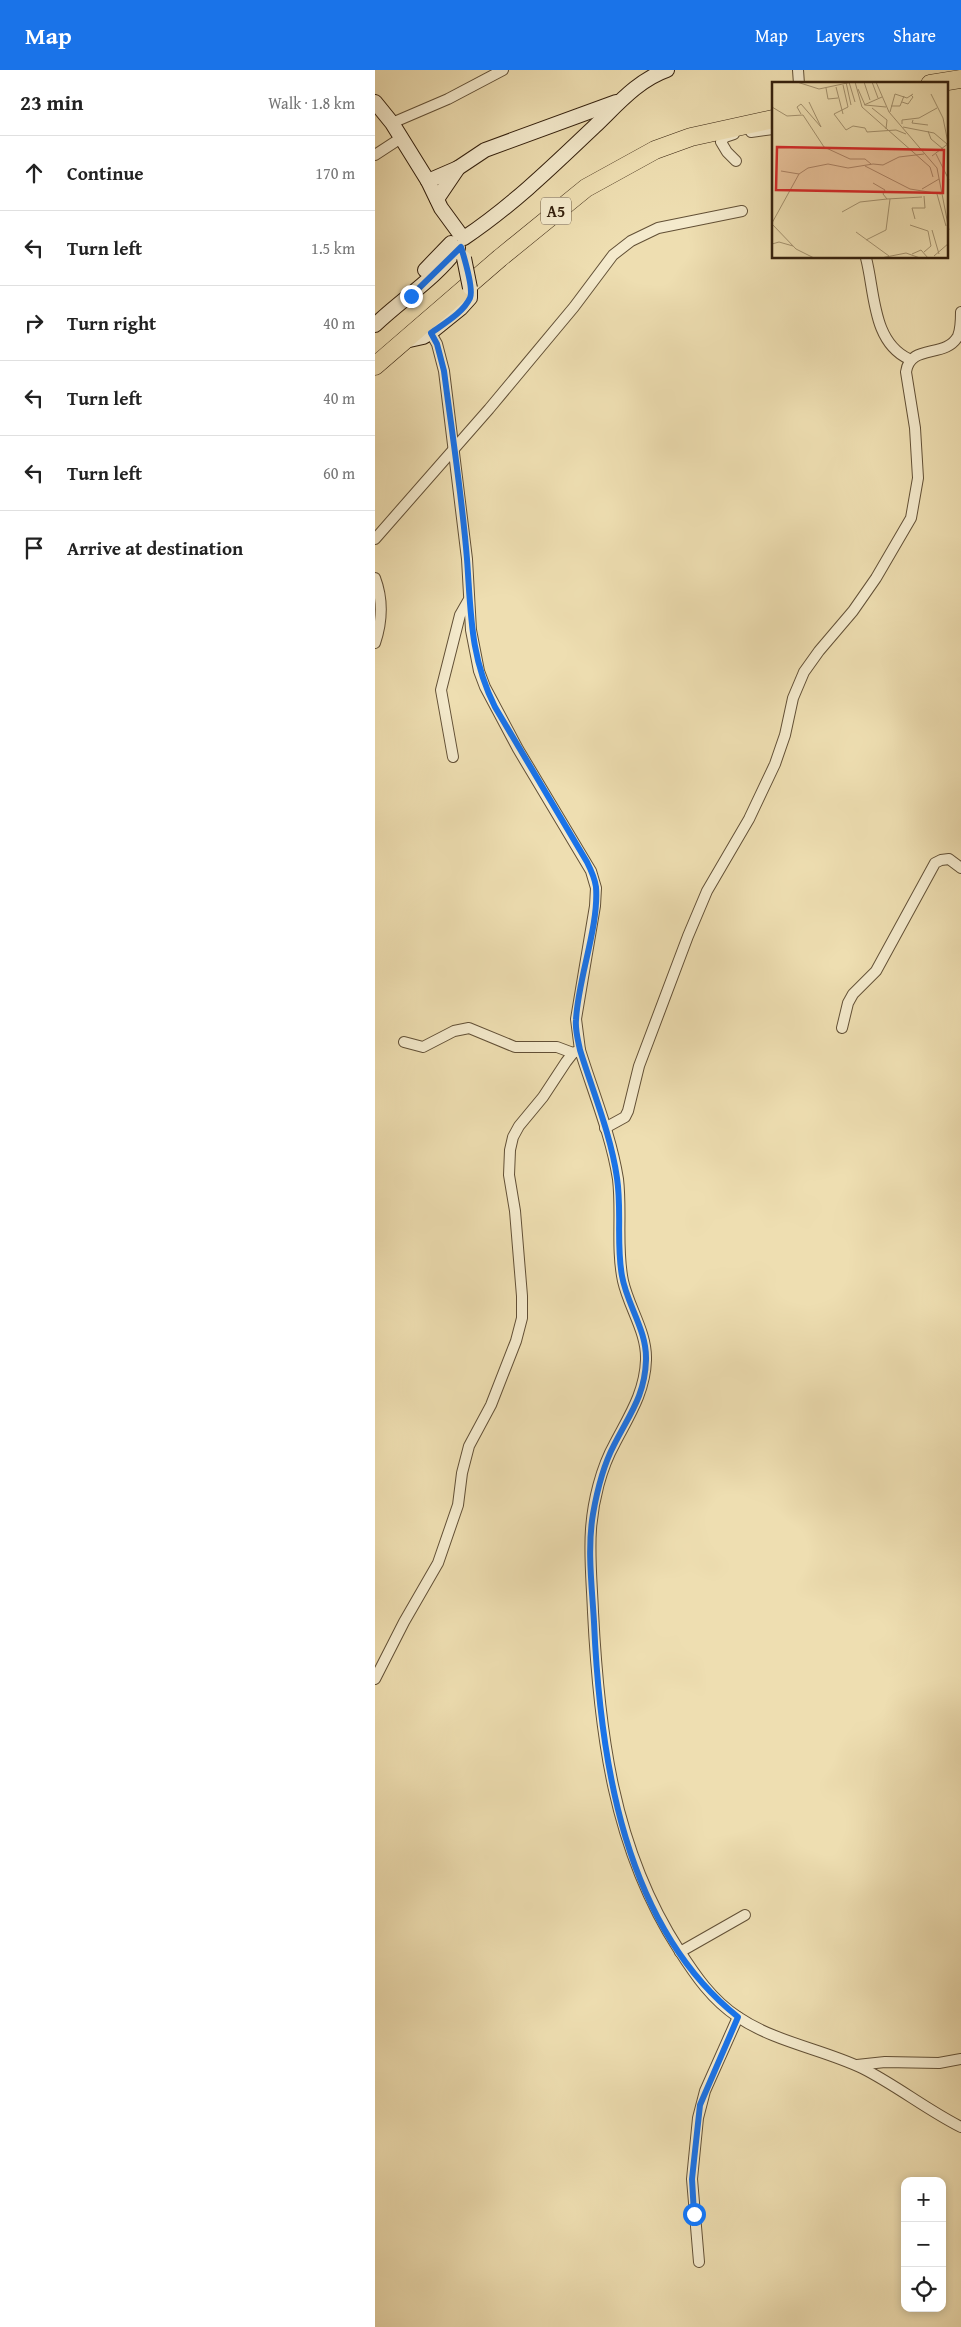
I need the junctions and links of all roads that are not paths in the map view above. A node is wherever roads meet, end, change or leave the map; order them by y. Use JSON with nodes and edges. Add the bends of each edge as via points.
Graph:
{"nodes":[{"id":1,"x":503,"y":70,"type":"edge"},
{"id":2,"x":667,"y":70,"type":"edge"},
{"id":3,"x":961,"y":79,"type":"edge"},
{"id":4,"x":942,"y":82,"type":"edge"},
{"id":5,"x":619,"y":101,"type":"junction"},
{"id":6,"x":375,"y":102,"type":"edge"},
{"id":7,"x":772,"y":122,"type":"edge"},
{"id":8,"x":392,"y":123,"type":"junction"},
{"id":9,"x":401,"y":138,"type":"junction"},
{"id":10,"x":375,"y":155,"type":"edge"},
{"id":11,"x":736,"y":161,"type":"dead end"},
{"id":12,"x":458,"y":168,"type":"junction"},
{"id":13,"x":428,"y":181,"type":"junction"},
{"id":14,"x":439,"y":203,"type":"junction"},
{"id":15,"x":742,"y":211,"type":"dead end"},
{"id":16,"x":459,"y":244,"type":"junction"},
{"id":17,"x":866,"y":259,"type":"edge"},
{"id":18,"x":961,"y":312,"type":"edge"},
{"id":19,"x":375,"y":325,"type":"edge"},
{"id":20,"x":427,"y":327,"type":"junction"},
{"id":21,"x":960,"y":335,"type":"edge"},
{"id":22,"x":375,"y":352,"type":"edge"},
{"id":23,"x":909,"y":358,"type":"junction"},
{"id":24,"x":375,"y":366,"type":"edge"},
{"id":25,"x":454,"y":448,"type":"junction"},
{"id":26,"x":375,"y":539,"type":"edge"},
{"id":27,"x":375,"y":578,"type":"edge"},
{"id":28,"x":468,"y":601,"type":"junction"},
{"id":29,"x":375,"y":643,"type":"edge"},
{"id":30,"x":453,"y":757,"type":"dead end"},
{"id":31,"x":961,"y":868,"type":"edge"},
{"id":32,"x":842,"y":1028,"type":"dead end"},
{"id":33,"x":404,"y":1042,"type":"dead end"},
{"id":34,"x":576,"y":1052,"type":"junction"},
{"id":35,"x":605,"y":1128,"type":"junction"},
{"id":36,"x":375,"y":1679,"type":"edge"},
{"id":37,"x":745,"y":1915,"type":"dead end"},
{"id":38,"x":680,"y":1952,"type":"junction"},
{"id":39,"x":738,"y":2017,"type":"junction"},
{"id":40,"x":961,"y":2060,"type":"edge"},
{"id":41,"x":856,"y":2065,"type":"junction"},
{"id":42,"x":961,"y":2127,"type":"edge"},
{"id":43,"x":699,"y":2262,"type":"dead end"}],
"edges":[{"from":1,"to":8,"type":"street"},
{"from":2,"to":5,"type":"street"},
{"from":3,"to":4,"type":"highway"},
{"from":5,"to":12,"type":"street","via":[[485,150]]},
{"from":5,"to":16,"type":"street","via":[[550,167]]},
{"from":6,"to":8,"type":"street"},
{"from":7,"to":11,"type":"street","via":[[725,137],[722,144]]},
{"from":7,"to":20,"type":"highway","number":"A5","via":[[691,137],[655,150],[586,188]]},
{"from":7,"to":22,"type":"highway","number":"A5","via":[[694,127],[643,145],[598,169]]},
{"from":8,"to":9,"type":"street"},
{"from":9,"to":10,"type":"street"},
{"from":9,"to":13,"type":"street"},
{"from":12,"to":13,"type":"street"},
{"from":12,"to":14,"type":"street"},
{"from":13,"to":14,"type":"street"},
{"from":14,"to":16,"type":"street","via":[[441,215]]},
{"from":15,"to":25,"type":"street","via":[[658,228],[631,241],[613,255],[574,307]]},
{"from":16,"to":19,"type":"street","via":[[411,296]]},
{"from":16,"to":20,"type":"street","bridge":true,"via":[[470,298]]},
{"from":17,"to":23,"type":"street","via":[[878,318],[886,338],[896,351]]},
{"from":18,"to":21,"type":"street"},
{"from":20,"to":24,"type":"highway","number":"A5","via":[[402,342]]},
{"from":20,"to":25,"type":"street","via":[[437,344],[444,371]]},
{"from":21,"to":23,"type":"street","via":[[947,346]]},
{"from":23,"to":35,"type":"street","via":[[906,372],[915,428],[918,478],[911,518],[853,611],[804,672],[793,698],[775,764],[749,818],[707,891],[688,936],[639,1066],[628,1111],[625,1117]]},
{"from":25,"to":26,"type":"street"},
{"from":25,"to":28,"type":"street","via":[[467,559]]},
{"from":27,"to":29,"type":"street","via":[[381,602]]},
{"from":28,"to":30,"type":"street","via":[[460,615],[440,693]]},
{"from":28,"to":34,"type":"street","via":[[474,649],[485,687],[518,749],[587,862],[595,883],[595,906],[576,1019]]},
{"from":31,"to":32,"type":"street","via":[[949,859],[935,863],[879,966],[853,994]]},
{"from":33,"to":34,"type":"street","via":[[423,1047],[454,1031],[469,1028],[515,1048],[557,1047]]},
{"from":34,"to":35,"type":"street"},
{"from":34,"to":36,"type":"street","via":[[519,1126],[512,1144],[509,1175],[515,1211],[522,1318],[491,1405],[469,1446],[458,1505],[439,1564]]},
{"from":35,"to":38,"type":"street","via":[[618,1181],[620,1264],[631,1309],[644,1337],[647,1357],[638,1399],[605,1467],[593,1514],[596,1660],[609,1772],[620,1820],[655,1909]]},
{"from":37,"to":38,"type":"street"},
{"from":38,"to":39,"type":"street","via":[[713,1996]]},
{"from":39,"to":41,"type":"street","via":[[783,2039]]},
{"from":39,"to":43,"type":"street","via":[[705,2091],[698,2118],[692,2179]]},
{"from":40,"to":41,"type":"street"},
{"from":41,"to":42,"type":"street"}]}
